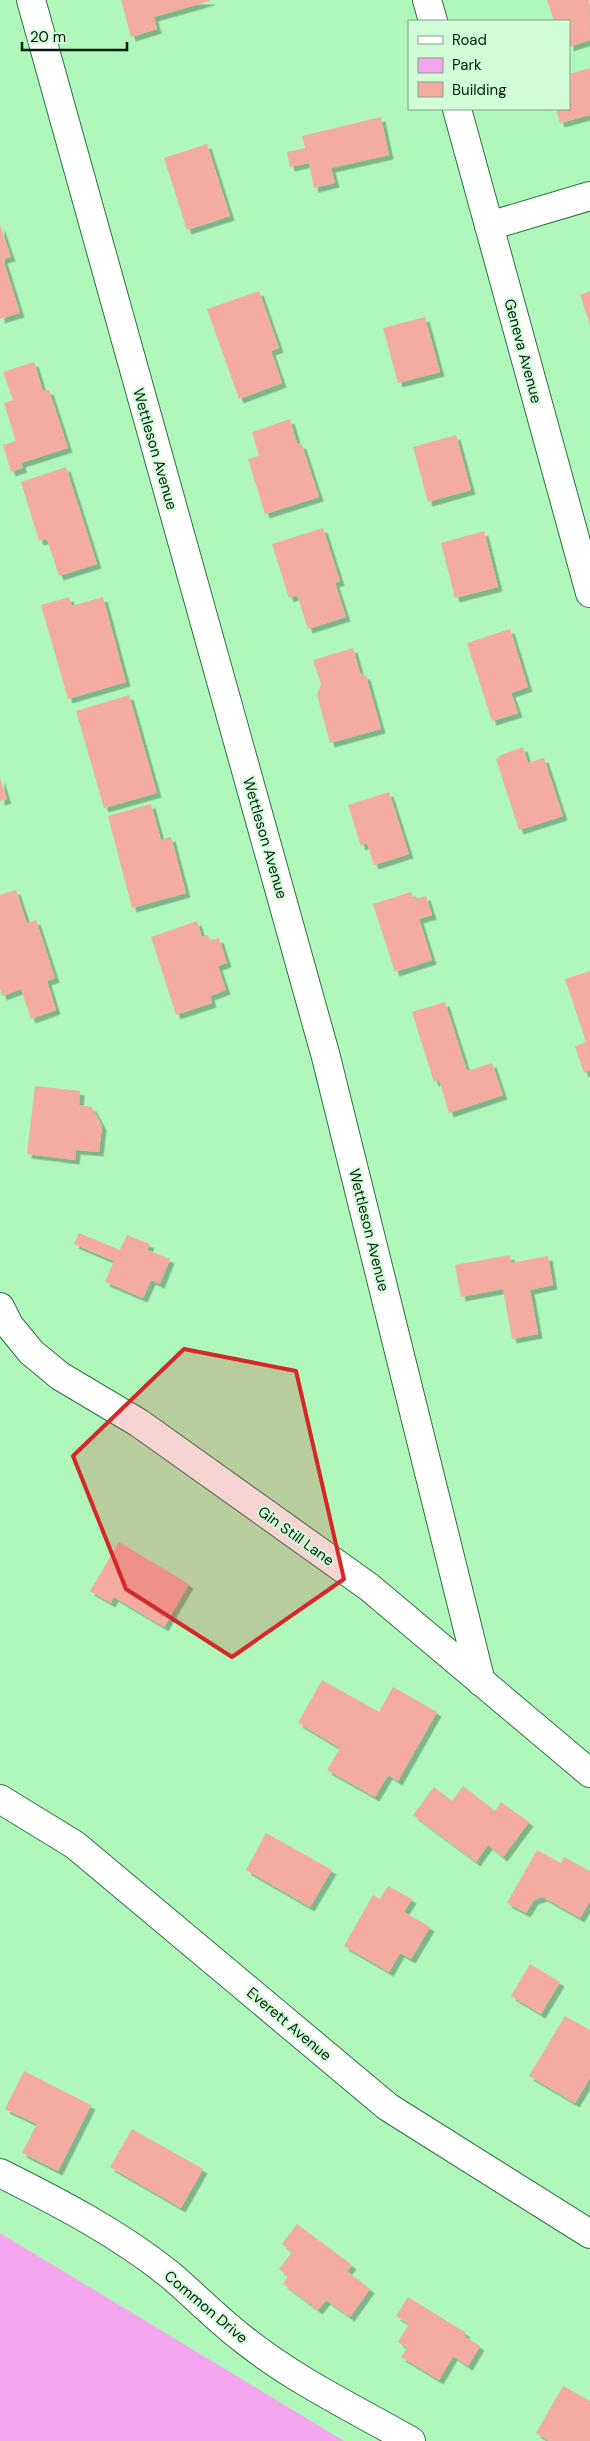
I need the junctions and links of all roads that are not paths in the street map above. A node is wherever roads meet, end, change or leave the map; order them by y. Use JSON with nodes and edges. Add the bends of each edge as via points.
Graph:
{"nodes":[{"id":1,"x":31,"y":0,"type":"edge"},
{"id":2,"x":427,"y":0,"type":"edge"},
{"id":3,"x":433,"y":20,"type":"edge"},
{"id":4,"x":457,"y":110,"type":"edge"},
{"id":5,"x":590,"y":196,"type":"edge"},
{"id":6,"x":488,"y":226,"type":"junction"},
{"id":7,"x":590,"y":593,"type":"edge"},
{"id":8,"x":0,"y":1307,"type":"edge"},
{"id":9,"x":482,"y":1682,"type":"junction"},
{"id":10,"x":590,"y":1773,"type":"edge"},
{"id":11,"x":0,"y":1798,"type":"edge"},
{"id":12,"x":0,"y":2173,"type":"edge"},
{"id":13,"x":590,"y":2234,"type":"edge"},
{"id":14,"x":411,"y":2441,"type":"edge"}],
"edges":[{"from":1,"to":9,"type":"street","name":"Wettleson Avenue","via":[[326,1057]]},
{"from":2,"to":3,"type":"street"},
{"from":4,"to":6,"type":"street","name":"Geneva Avenue"},
{"from":5,"to":6,"type":"street"},
{"from":6,"to":7,"type":"street","name":"Geneva Avenue"},
{"from":8,"to":9,"type":"street","name":"Gin Still Lane","via":[[9,1325],[31,1352],[60,1376],[139,1424],[369,1588]]},
{"from":9,"to":10,"type":"street","name":"Gin Still Lane"},
{"from":11,"to":13,"type":"street","name":"Everett Avenue","via":[[75,1846],[388,2107]]},
{"from":12,"to":14,"type":"street","name":"Common Drive","via":[[115,2236],[168,2274],[242,2339],[282,2367]]}]}
